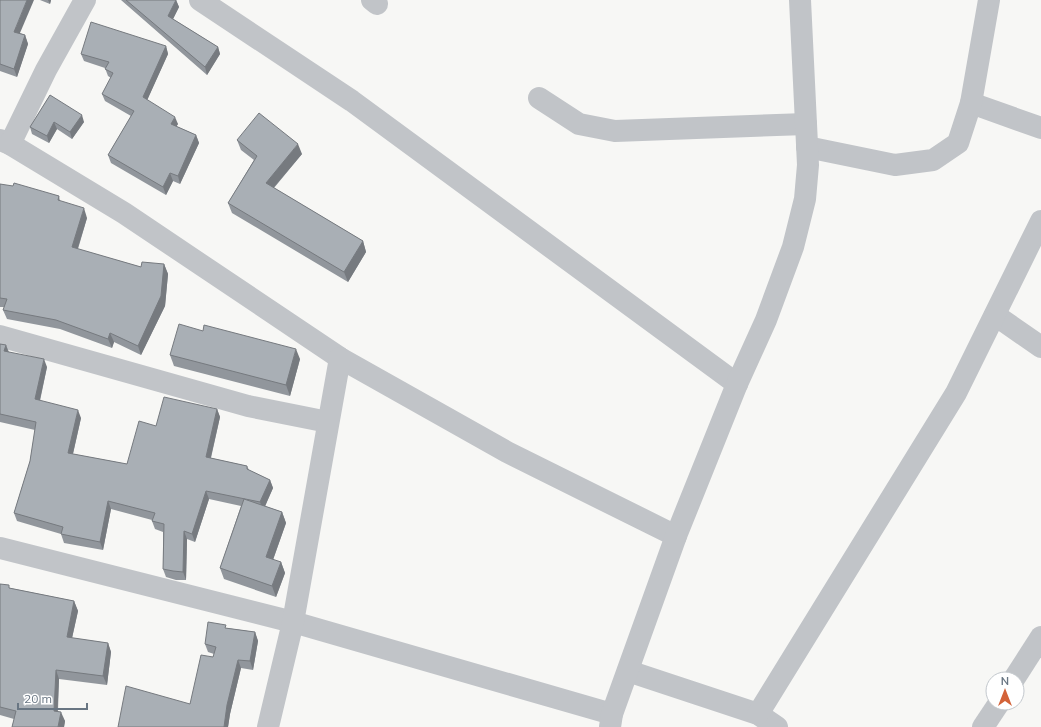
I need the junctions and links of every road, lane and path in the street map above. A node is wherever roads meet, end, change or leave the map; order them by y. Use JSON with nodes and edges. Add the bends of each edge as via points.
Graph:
{"nodes":[{"id":1,"x":85,"y":0,"type":"edge"},
{"id":2,"x":200,"y":0,"type":"edge"},
{"id":3,"x":800,"y":0,"type":"edge"},
{"id":4,"x":989,"y":0,"type":"edge"},
{"id":5,"x":539,"y":98,"type":"dead end"},
{"id":6,"x":971,"y":103,"type":"junction"},
{"id":7,"x":806,"y":124,"type":"junction"},
{"id":8,"x":1041,"y":128,"type":"edge"},
{"id":9,"x":5,"y":142,"type":"edge"},
{"id":10,"x":807,"y":147,"type":"junction"},
{"id":11,"x":1041,"y":221,"type":"edge"},
{"id":12,"x":995,"y":315,"type":"junction"},
{"id":13,"x":0,"y":336,"type":"edge"},
{"id":14,"x":1041,"y":347,"type":"edge"},
{"id":15,"x":340,"y":358,"type":"junction"},
{"id":16,"x":737,"y":384,"type":"junction"},
{"id":17,"x":328,"y":422,"type":"junction"},
{"id":18,"x":676,"y":536,"type":"junction"},
{"id":19,"x":0,"y":548,"type":"edge"},
{"id":20,"x":293,"y":622,"type":"junction"},
{"id":21,"x":1041,"y":637,"type":"edge"},
{"id":22,"x":628,"y":671,"type":"junction"},
{"id":23,"x":1019,"y":671,"type":"edge"},
{"id":24,"x":993,"y":711,"type":"edge"},
{"id":25,"x":758,"y":714,"type":"junction"},
{"id":26,"x":611,"y":720,"type":"edge"},
{"id":27,"x":268,"y":727,"type":"edge"},
{"id":28,"x":776,"y":727,"type":"edge"},
{"id":29,"x":983,"y":727,"type":"edge"}],
"edges":[{"from":1,"to":9,"type":"street"},
{"from":2,"to":16,"type":"street","via":[[352,101]]},
{"from":3,"to":7,"type":"street"},
{"from":4,"to":6,"type":"street"},
{"from":5,"to":7,"type":"street","via":[[579,124],[615,131]]},
{"from":6,"to":8,"type":"street"},
{"from":6,"to":10,"type":"street","via":[[958,143],[933,160],[895,164]]},
{"from":7,"to":10,"type":"street"},
{"from":9,"to":15,"type":"street","via":[[124,213]]},
{"from":10,"to":16,"type":"street","via":[[805,199],[793,247],[766,320]]},
{"from":11,"to":12,"type":"street"},
{"from":12,"to":14,"type":"street"},
{"from":12,"to":25,"type":"street","via":[[956,393]]},
{"from":13,"to":17,"type":"street","via":[[248,406]]},
{"from":15,"to":17,"type":"street"},
{"from":15,"to":18,"type":"street","via":[[507,452]]},
{"from":16,"to":18,"type":"street"},
{"from":17,"to":20,"type":"street"},
{"from":18,"to":22,"type":"street"},
{"from":19,"to":20,"type":"street"},
{"from":20,"to":26,"type":"street"},
{"from":20,"to":27,"type":"street"},
{"from":21,"to":23,"type":"street"},
{"from":22,"to":25,"type":"street"},
{"from":22,"to":26,"type":"street"},
{"from":24,"to":29,"type":"street"},
{"from":25,"to":28,"type":"street"}]}
